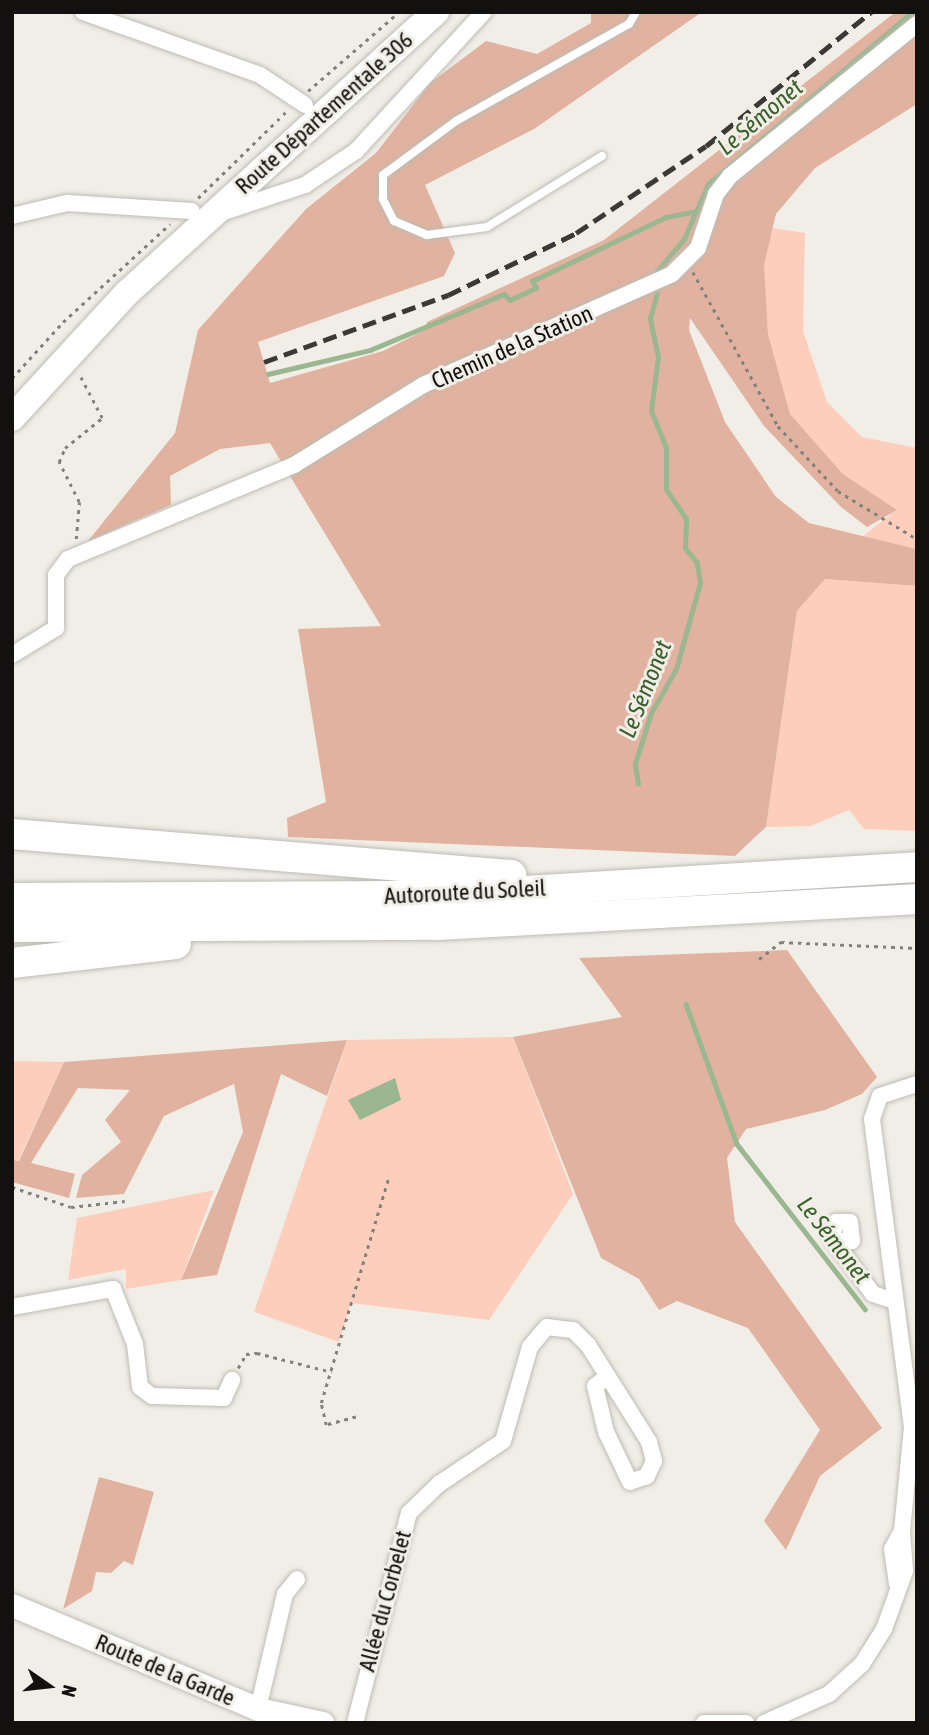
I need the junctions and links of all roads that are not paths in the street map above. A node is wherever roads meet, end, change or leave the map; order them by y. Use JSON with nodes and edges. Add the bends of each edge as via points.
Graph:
{"nodes":[{"id":1,"x":83,"y":12,"type":"edge"},
{"id":2,"x":413,"y":12,"type":"edge"},
{"id":3,"x":436,"y":12,"type":"edge"},
{"id":4,"x":484,"y":12,"type":"edge"},
{"id":5,"x":636,"y":12,"type":"edge"},
{"id":6,"x":917,"y":23,"type":"edge"},
{"id":7,"x":301,"y":103,"type":"junction"},
{"id":8,"x":602,"y":156,"type":"dead end"},
{"id":9,"x":14,"y":212,"type":"edge"},
{"id":10,"x":196,"y":212,"type":"junction"},
{"id":11,"x":12,"y":392,"type":"edge"},
{"id":12,"x":12,"y":418,"type":"edge"},
{"id":13,"x":12,"y":655,"type":"edge"},
{"id":14,"x":12,"y":834,"type":"edge"},
{"id":15,"x":917,"y":867,"type":"edge"},
{"id":16,"x":659,"y":878,"type":"junction"},
{"id":17,"x":12,"y":898,"type":"edge"},
{"id":18,"x":917,"y":899,"type":"edge"},
{"id":19,"x":12,"y":928,"type":"edge"},
{"id":20,"x":305,"y":928,"type":"junction"},
{"id":21,"x":12,"y":963,"type":"edge"},
{"id":22,"x":917,"y":1084,"type":"edge"},
{"id":23,"x":835,"y":1241,"type":"dead end"},
{"id":24,"x":894,"y":1301,"type":"junction"},
{"id":25,"x":12,"y":1307,"type":"edge"},
{"id":26,"x":607,"y":1377,"type":"junction"},
{"id":27,"x":232,"y":1380,"type":"road end"},
{"id":28,"x":912,"y":1380,"type":"edge"},
{"id":29,"x":914,"y":1427,"type":"edge"},
{"id":30,"x":297,"y":1579,"type":"dead end"},
{"id":31,"x":12,"y":1605,"type":"edge"},
{"id":32,"x":258,"y":1709,"type":"junction"},
{"id":33,"x":322,"y":1723,"type":"edge"},
{"id":34,"x":355,"y":1723,"type":"edge"},
{"id":35,"x":704,"y":1723,"type":"edge"},
{"id":36,"x":746,"y":1723,"type":"edge"},
{"id":37,"x":764,"y":1723,"type":"edge"}],
"edges":[{"from":1,"to":7,"type":"street","via":[[260,75]]},
{"from":2,"to":7,"type":"main road","name":"Route Départementale 306"},
{"from":3,"to":10,"type":"main road","name":"Route Départementale 306"},
{"from":4,"to":10,"type":"street","name":"Route Départementale 306","via":[[356,151],[305,185]]},
{"from":5,"to":8,"type":"lane","via":[[629,24],[456,121],[383,175],[383,199],[394,220],[427,235],[487,227]]},
{"from":6,"to":13,"type":"street","name":"Chemin de la Station","via":[[730,176],[687,261],[626,297],[423,386],[294,465],[68,559],[56,575],[56,628]]},
{"from":7,"to":10,"type":"main road","name":"Route Départementale 306"},
{"from":9,"to":10,"type":"street","name":"Route Départementale 306","via":[[67,203]]},
{"from":10,"to":11,"type":"main road","name":"Route Départementale 306","via":[[69,324]]},
{"from":10,"to":12,"type":"main road","name":"Route Départementale 306"},
{"from":14,"to":16,"type":"highway","via":[[485,874]]},
{"from":15,"to":16,"type":"highway","name":"Autoroute du Soleil"},
{"from":16,"to":17,"type":"highway","name":"Autoroute du Soleil","via":[[445,896]]},
{"from":18,"to":20,"type":"highway","name":"Autoroute du Soleil","via":[[653,917]]},
{"from":19,"to":20,"type":"highway","name":"Autoroute du Soleil"},
{"from":20,"to":21,"type":"highway"},
{"from":22,"to":24,"type":"street","via":[[880,1096],[872,1119]]},
{"from":23,"to":24,"type":"street","via":[[873,1294]]},
{"from":24,"to":28,"type":"street"},
{"from":25,"to":27,"type":"street","via":[[113,1289],[135,1344],[140,1387],[152,1396],[224,1398]]},
{"from":26,"to":26,"type":"street","name":"Allée du Corbelet","via":[[595,1385],[606,1432],[629,1482],[647,1476],[654,1461]]},
{"from":26,"to":34,"type":"street","name":"Allée du Corbelet","via":[[573,1330],[547,1326],[530,1347],[503,1441],[409,1513]]},
{"from":28,"to":29,"type":"street"},
{"from":29,"to":37,"type":"street","via":[[902,1531],[905,1571],[884,1629],[862,1664],[829,1694]]},
{"from":30,"to":32,"type":"street","via":[[285,1594]]},
{"from":31,"to":32,"type":"street","name":"Route de la Garde"},
{"from":32,"to":33,"type":"street","name":"Route de la Garde"},
{"from":35,"to":36,"type":"street"}]}
